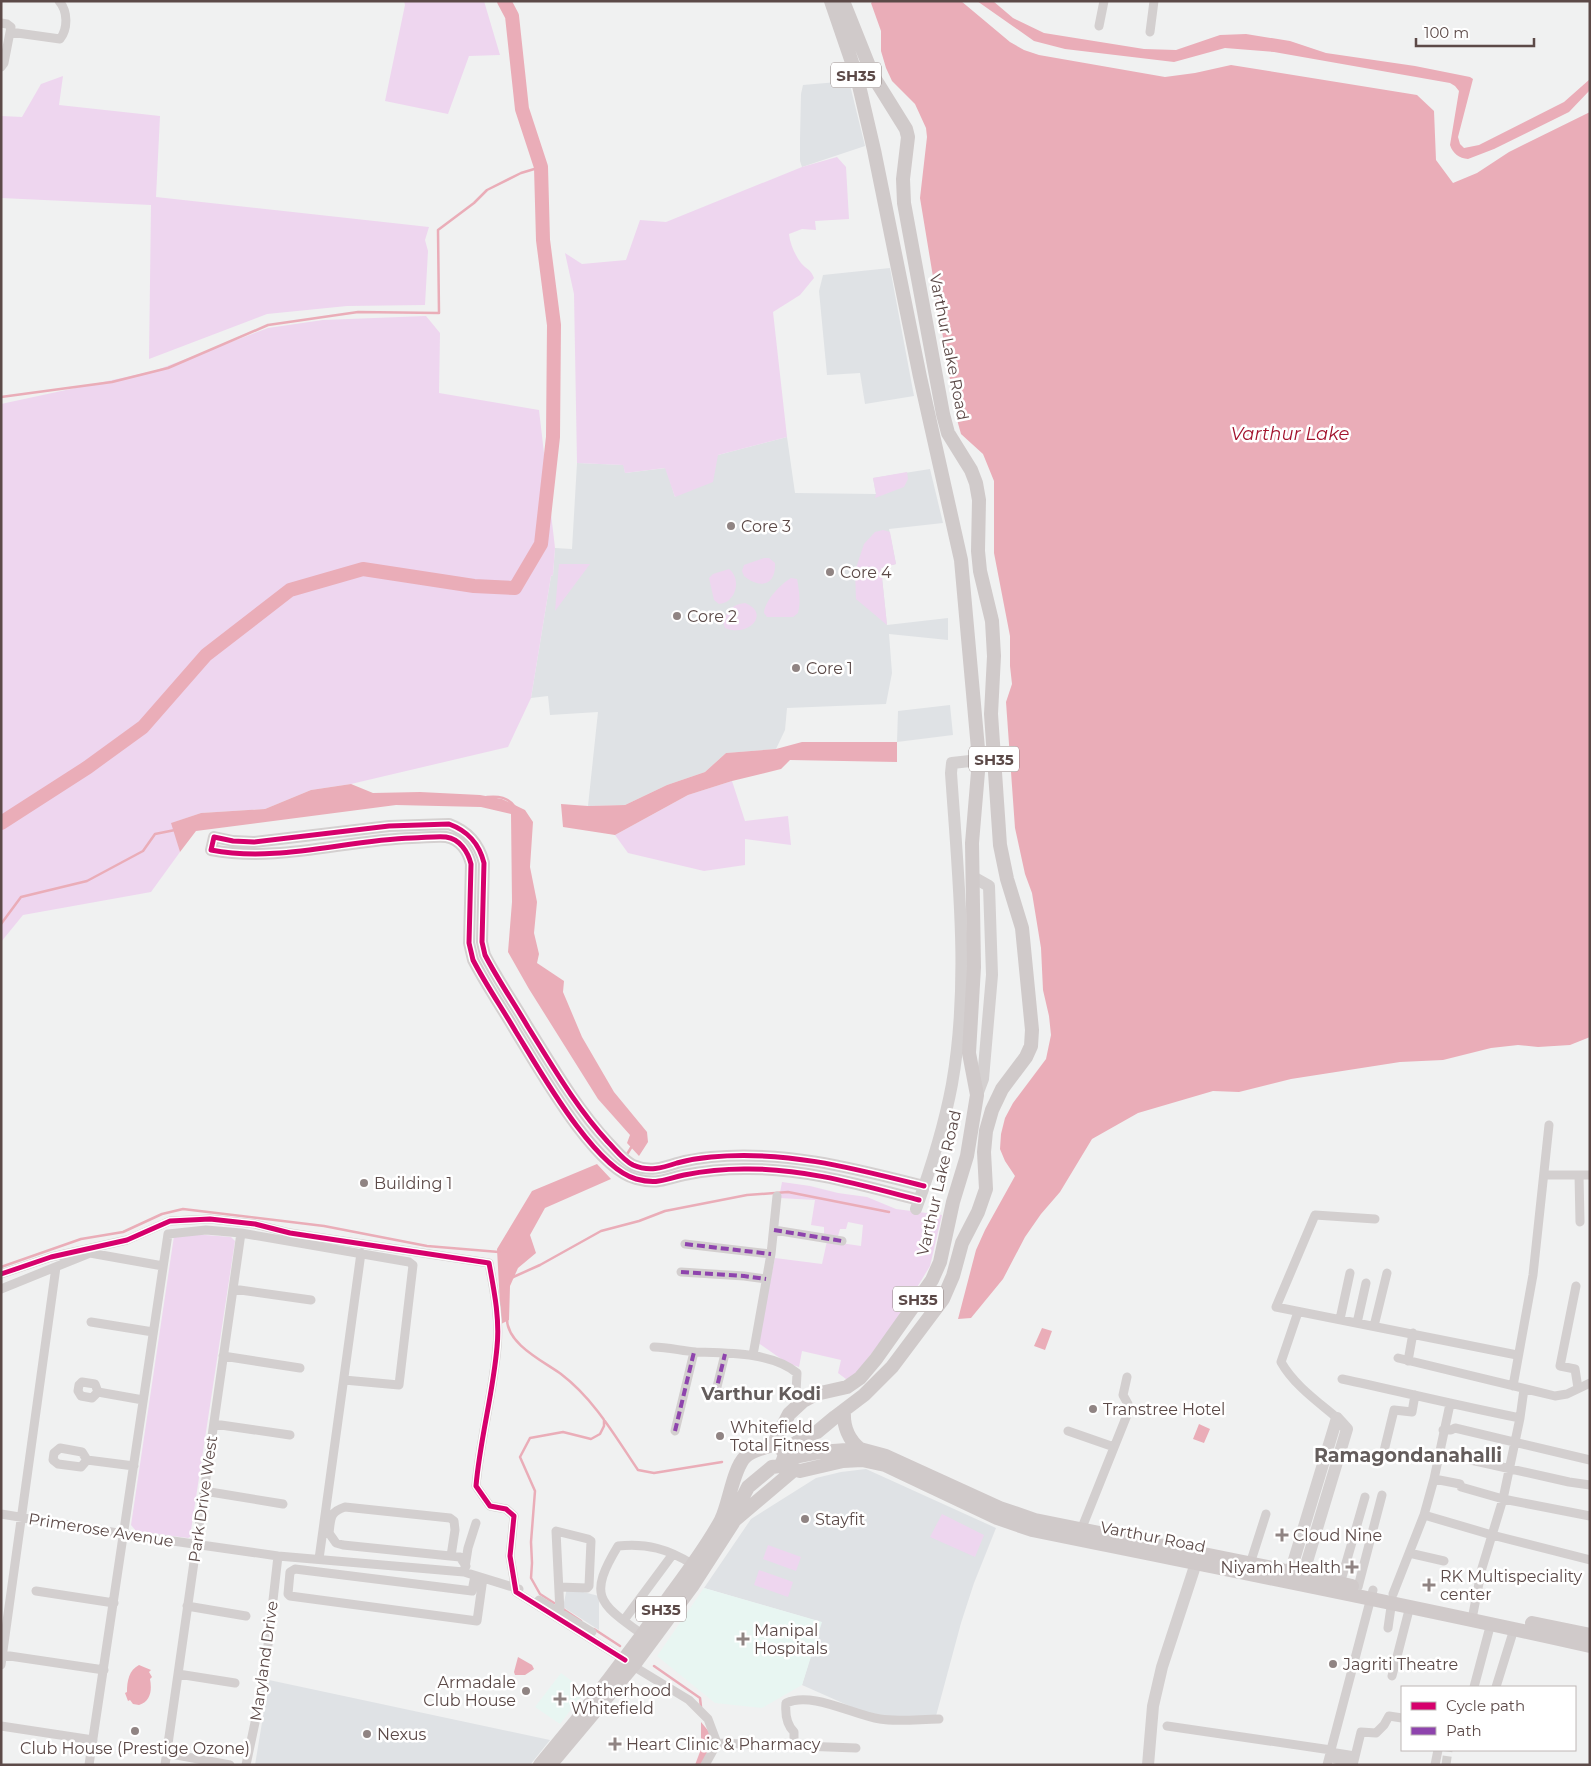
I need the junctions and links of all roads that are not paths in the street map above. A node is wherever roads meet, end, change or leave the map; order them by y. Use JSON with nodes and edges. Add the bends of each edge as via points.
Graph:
{"nodes":[{"id":1,"x":59,"y":1,"type":"edge"},
{"id":2,"x":831,"y":1,"type":"edge"},
{"id":3,"x":843,"y":1,"type":"edge"},
{"id":4,"x":1104,"y":1,"type":"edge"},
{"id":5,"x":1154,"y":1,"type":"edge"},
{"id":6,"x":1,"y":23,"type":"edge"},
{"id":7,"x":1099,"y":26,"type":"dead end"},
{"id":8,"x":10,"y":32,"type":"junction"},
{"id":9,"x":1150,"y":32,"type":"dead end"},
{"id":10,"x":1,"y":66,"type":"edge"},
{"id":11,"x":979,"y":760,"type":"junction"},
{"id":12,"x":213,"y":843,"type":"dead end"},
{"id":13,"x":973,"y":877,"type":"junction"},
{"id":14,"x":963,"y":1053,"type":"junction"},
{"id":15,"x":977,"y":1095,"type":"junction"},
{"id":16,"x":583,"y":1123,"type":"junction"},
{"id":17,"x":1550,"y":1125,"type":"dead end"},
{"id":18,"x":612,"y":1153,"type":"junction"},
{"id":19,"x":796,"y":1158,"type":"junction"},
{"id":20,"x":794,"y":1172,"type":"junction"},
{"id":21,"x":1544,"y":1175,"type":"junction"},
{"id":22,"x":1580,"y":1175,"type":"junction"},
{"id":23,"x":1590,"y":1175,"type":"edge"},
{"id":24,"x":924,"y":1186,"type":"junction"},
{"id":25,"x":777,"y":1196,"type":"dead end"},
{"id":26,"x":1375,"y":1219,"type":"dead end"},
{"id":27,"x":1580,"y":1222,"type":"dead end"},
{"id":28,"x":774,"y":1230,"type":"junction"},
{"id":29,"x":241,"y":1234,"type":"junction"},
{"id":30,"x":842,"y":1241,"type":"dead end"},
{"id":31,"x":685,"y":1244,"type":"dead end"},
{"id":32,"x":361,"y":1253,"type":"junction"},
{"id":33,"x":771,"y":1254,"type":"junction"},
{"id":34,"x":163,"y":1266,"type":"junction"},
{"id":35,"x":56,"y":1267,"type":"junction"},
{"id":36,"x":681,"y":1272,"type":"dead end"},
{"id":37,"x":1350,"y":1273,"type":"dead end"},
{"id":38,"x":1387,"y":1273,"type":"dead end"},
{"id":39,"x":1,"y":1274,"type":"edge"},
{"id":40,"x":766,"y":1279,"type":"junction"},
{"id":41,"x":1366,"y":1283,"type":"dead end"},
{"id":42,"x":1576,"y":1286,"type":"dead end"},
{"id":43,"x":1,"y":1289,"type":"edge"},
{"id":44,"x":233,"y":1289,"type":"junction"},
{"id":45,"x":311,"y":1300,"type":"dead end"},
{"id":46,"x":1298,"y":1312,"type":"junction"},
{"id":47,"x":1340,"y":1320,"type":"junction"},
{"id":48,"x":91,"y":1322,"type":"dead end"},
{"id":49,"x":1357,"y":1322,"type":"junction"},
{"id":50,"x":1374,"y":1326,"type":"junction"},
{"id":51,"x":153,"y":1332,"type":"junction"},
{"id":52,"x":1413,"y":1333,"type":"junction"},
{"id":53,"x":654,"y":1347,"type":"dead end"},
{"id":54,"x":694,"y":1352,"type":"junction"},
{"id":55,"x":725,"y":1354,"type":"junction"},
{"id":56,"x":753,"y":1355,"type":"junction"},
{"id":57,"x":1518,"y":1355,"type":"junction"},
{"id":58,"x":223,"y":1356,"type":"junction"},
{"id":59,"x":1398,"y":1358,"type":"dead end"},
{"id":60,"x":1408,"y":1360,"type":"junction"},
{"id":61,"x":300,"y":1368,"type":"dead end"},
{"id":62,"x":1127,"y":1377,"type":"dead end"},
{"id":63,"x":860,"y":1378,"type":"junction"},
{"id":64,"x":1342,"y":1379,"type":"dead end"},
{"id":65,"x":344,"y":1380,"type":"junction"},
{"id":66,"x":1590,"y":1383,"type":"edge"},
{"id":67,"x":1513,"y":1386,"type":"junction"},
{"id":68,"x":870,"y":1388,"type":"junction"},
{"id":69,"x":1578,"y":1388,"type":"junction"},
{"id":70,"x":1524,"y":1389,"type":"junction"},
{"id":71,"x":98,"y":1392,"type":"dead end"},
{"id":72,"x":715,"y":1395,"type":"dead end"},
{"id":73,"x":1415,"y":1395,"type":"junction"},
{"id":74,"x":143,"y":1400,"type":"junction"},
{"id":75,"x":803,"y":1401,"type":"junction"},
{"id":76,"x":1450,"y":1404,"type":"junction"},
{"id":77,"x":844,"y":1412,"type":"junction"},
{"id":78,"x":1337,"y":1418,"type":"joint"},
{"id":79,"x":1520,"y":1418,"type":"junction"},
{"id":80,"x":214,"y":1424,"type":"junction"},
{"id":81,"x":1443,"y":1430,"type":"junction"},
{"id":82,"x":1068,"y":1431,"type":"dead end"},
{"id":83,"x":675,"y":1432,"type":"dead end"},
{"id":84,"x":290,"y":1435,"type":"dead end"},
{"id":85,"x":1515,"y":1443,"type":"junction"},
{"id":86,"x":1114,"y":1447,"type":"junction"},
{"id":87,"x":860,"y":1448,"type":"junction"},
{"id":88,"x":1439,"y":1453,"type":"junction"},
{"id":89,"x":1384,"y":1455,"type":"dead end"},
{"id":90,"x":776,"y":1456,"type":"junction"},
{"id":91,"x":87,"y":1460,"type":"dead end"},
{"id":92,"x":1590,"y":1460,"type":"edge"},
{"id":93,"x":134,"y":1466,"type":"junction"},
{"id":94,"x":1509,"y":1468,"type":"junction"},
{"id":95,"x":794,"y":1470,"type":"junction"},
{"id":96,"x":1434,"y":1479,"type":"junction"},
{"id":97,"x":1590,"y":1485,"type":"edge"},
{"id":98,"x":204,"y":1491,"type":"junction"},
{"id":99,"x":1382,"y":1495,"type":"dead end"},
{"id":100,"x":1365,"y":1497,"type":"dead end"},
{"id":101,"x":1503,"y":1499,"type":"junction"},
{"id":102,"x":283,"y":1504,"type":"dead end"},
{"id":103,"x":1,"y":1514,"type":"edge"},
{"id":104,"x":1266,"y":1514,"type":"dead end"},
{"id":105,"x":1424,"y":1514,"type":"junction"},
{"id":106,"x":1590,"y":1516,"type":"edge"},
{"id":107,"x":22,"y":1517,"type":"junction"},
{"id":108,"x":476,"y":1523,"type":"dead end"},
{"id":109,"x":733,"y":1523,"type":"junction"},
{"id":110,"x":1081,"y":1530,"type":"junction"},
{"id":111,"x":124,"y":1534,"type":"junction"},
{"id":112,"x":1492,"y":1535,"type":"junction"},
{"id":113,"x":196,"y":1544,"type":"junction"},
{"id":114,"x":1409,"y":1553,"type":"junction"},
{"id":115,"x":673,"y":1554,"type":"junction"},
{"id":116,"x":278,"y":1556,"type":"junction"},
{"id":117,"x":451,"y":1556,"type":"junction"},
{"id":118,"x":319,"y":1559,"type":"junction"},
{"id":119,"x":1590,"y":1560,"type":"edge"},
{"id":120,"x":1444,"y":1561,"type":"dead end"},
{"id":121,"x":1196,"y":1563,"type":"junction"},
{"id":122,"x":692,"y":1564,"type":"junction"},
{"id":123,"x":1250,"y":1564,"type":"junction"},
{"id":124,"x":465,"y":1569,"type":"junction"},
{"id":125,"x":1297,"y":1574,"type":"junction"},
{"id":126,"x":479,"y":1577,"type":"junction"},
{"id":127,"x":1340,"y":1584,"type":"junction"},
{"id":128,"x":515,"y":1587,"type":"junction"},
{"id":129,"x":558,"y":1587,"type":"junction"},
{"id":130,"x":1358,"y":1587,"type":"junction"},
{"id":131,"x":36,"y":1591,"type":"dead end"},
{"id":132,"x":476,"y":1591,"type":"junction"},
{"id":133,"x":1374,"y":1595,"type":"junction"},
{"id":134,"x":1392,"y":1600,"type":"junction"},
{"id":135,"x":114,"y":1603,"type":"junction"},
{"id":136,"x":1418,"y":1605,"type":"junction"},
{"id":137,"x":187,"y":1606,"type":"junction"},
{"id":138,"x":560,"y":1612,"type":"junction"},
{"id":139,"x":1473,"y":1615,"type":"junction"},
{"id":140,"x":246,"y":1616,"type":"dead end"},
{"id":141,"x":624,"y":1620,"type":"junction"},
{"id":142,"x":1491,"y":1623,"type":"junction"},
{"id":143,"x":1388,"y":1628,"type":"dead end"},
{"id":144,"x":1514,"y":1629,"type":"junction"},
{"id":145,"x":643,"y":1635,"type":"junction"},
{"id":146,"x":1590,"y":1635,"type":"edge"},
{"id":147,"x":1590,"y":1646,"type":"edge"},
{"id":148,"x":3,"y":1655,"type":"junction"},
{"id":149,"x":629,"y":1660,"type":"junction"},
{"id":150,"x":1,"y":1666,"type":"edge"},
{"id":151,"x":104,"y":1670,"type":"junction"},
{"id":152,"x":178,"y":1674,"type":"junction"},
{"id":153,"x":1392,"y":1676,"type":"dead end"},
{"id":154,"x":235,"y":1684,"type":"dead end"},
{"id":155,"x":1474,"y":1686,"type":"edge"},
{"id":156,"x":1496,"y":1686,"type":"edge"},
{"id":157,"x":1401,"y":1718,"type":"edge"},
{"id":158,"x":939,"y":1719,"type":"dead end"},
{"id":159,"x":1,"y":1726,"type":"edge"},
{"id":160,"x":1167,"y":1726,"type":"dead end"},
{"id":161,"x":93,"y":1740,"type":"junction"},
{"id":162,"x":717,"y":1743,"type":"junction"},
{"id":163,"x":794,"y":1746,"type":"junction"},
{"id":164,"x":856,"y":1748,"type":"dead end"},
{"id":165,"x":1438,"y":1751,"type":"edge"},
{"id":166,"x":166,"y":1753,"type":"junction"},
{"id":167,"x":1333,"y":1758,"type":"edge"},
{"id":168,"x":1354,"y":1761,"type":"edge"},
{"id":169,"x":89,"y":1765,"type":"edge"},
{"id":170,"x":164,"y":1765,"type":"edge"},
{"id":171,"x":230,"y":1765,"type":"edge"},
{"id":172,"x":246,"y":1765,"type":"edge"},
{"id":173,"x":540,"y":1765,"type":"edge"},
{"id":174,"x":550,"y":1765,"type":"edge"},
{"id":175,"x":705,"y":1765,"type":"edge"},
{"id":176,"x":1148,"y":1765,"type":"edge"},
{"id":177,"x":1435,"y":1765,"type":"edge"}],
"edges":[{"from":1,"to":8,"type":"street","via":[[66,13],[60,39]]},
{"from":2,"to":11,"type":"main road","name":"Varthur Lake Road","number":"SH35","via":[[857,77],[874,150],[961,560]]},
{"from":3,"to":68,"type":"main road","name":"Varthur Lake Road","number":"SH35","via":[[873,76],[900,118],[908,137],[904,203],[943,414],[948,433],[976,483],[980,571],[992,621],[991,714],[1000,845],[1022,928],[1032,1030],[1026,1057],[1002,1089],[992,1110],[984,1152],[986,1189],[962,1243],[943,1299],[892,1367]]},
{"from":4,"to":7,"type":"street"},
{"from":5,"to":9,"type":"street"},
{"from":6,"to":8,"type":"street","via":[[10,25]]},
{"from":8,"to":10,"type":"street"},
{"from":11,"to":13,"type":"main road","name":"Varthur Lake Road","number":"SH35","via":[[972,843]]},
{"from":11,"to":14,"type":"street","via":[[952,762],[951,772],[961,938]]},
{"from":12,"to":16,"type":"street","via":[[232,853],[254,855],[295,844],[390,839],[447,837],[461,845],[470,864],[469,943],[473,960],[550,1088]]},
{"from":13,"to":14,"type":"main road","name":"Varthur Lake Road","number":"SH35","via":[[974,967]]},
{"from":13,"to":15,"type":"street","name":"Varthur Lake Road","number":"SH35","via":[[989,886],[992,976],[983,1079]]},
{"from":14,"to":15,"type":"main road","name":"Varthur Lake Road","number":"SH35"},
{"from":14,"to":24,"type":"street"},
{"from":15,"to":63,"type":"main road","name":"Varthur Lake Road","number":"SH35","via":[[967,1156],[940,1262],[932,1280]]},
{"from":16,"to":18,"type":"street"},
{"from":16,"to":18,"type":"street","via":[[599,1152]]},
{"from":17,"to":21,"type":"street"},
{"from":18,"to":19,"type":"street","via":[[634,1165],[659,1169],[700,1158],[743,1155]]},
{"from":18,"to":20,"type":"street","via":[[623,1174],[652,1182],[723,1170]]},
{"from":19,"to":20,"type":"street"},
{"from":19,"to":24,"type":"street","via":[[845,1166]]},
{"from":20,"to":24,"type":"street","via":[[842,1180],[918,1204]]},
{"from":21,"to":22,"type":"street"},
{"from":21,"to":57,"type":"street","via":[[1533,1275]]},
{"from":22,"to":23,"type":"street"},
{"from":22,"to":27,"type":"street"},
{"from":25,"to":28,"type":"street"},
{"from":26,"to":46,"type":"street","via":[[1315,1215],[1276,1307]]},
{"from":28,"to":30,"type":"street"},
{"from":28,"to":33,"type":"street"},
{"from":29,"to":32,"type":"street"},
{"from":29,"to":34,"type":"street","via":[[206,1230],[168,1234]]},
{"from":29,"to":44,"type":"street","name":"Park Drive West"},
{"from":31,"to":33,"type":"street"},
{"from":32,"to":65,"type":"street"},
{"from":32,"to":65,"type":"street","via":[[413,1265],[399,1385]]},
{"from":33,"to":40,"type":"street"},
{"from":34,"to":35,"type":"street","via":[[90,1253]]},
{"from":34,"to":51,"type":"street"},
{"from":35,"to":43,"type":"street"},
{"from":35,"to":107,"type":"street"},
{"from":36,"to":40,"type":"street"},
{"from":37,"to":47,"type":"street"},
{"from":38,"to":50,"type":"street"},
{"from":39,"to":128,"type":"street","via":[[51,1257],[127,1240],[170,1221],[210,1219],[490,1263],[496,1298],[498,1345],[476,1486],[490,1506],[506,1509],[514,1516],[510,1556]]},
{"from":40,"to":56,"type":"street"},
{"from":41,"to":49,"type":"street"},
{"from":42,"to":69,"type":"street","via":[[1560,1366],[1575,1369]]},
{"from":44,"to":45,"type":"street"},
{"from":44,"to":58,"type":"street","name":"Park Drive West"},
{"from":46,"to":47,"type":"street"},
{"from":46,"to":78,"type":"street","via":[[1281,1362],[1287,1373]]},
{"from":47,"to":49,"type":"street"},
{"from":48,"to":51,"type":"street"},
{"from":49,"to":50,"type":"street"},
{"from":50,"to":52,"type":"street"},
{"from":51,"to":74,"type":"street"},
{"from":52,"to":57,"type":"street"},
{"from":52,"to":60,"type":"street"},
{"from":53,"to":54,"type":"street"},
{"from":54,"to":55,"type":"street"},
{"from":54,"to":83,"type":"street"},
{"from":55,"to":56,"type":"street"},
{"from":55,"to":72,"type":"street"},
{"from":56,"to":75,"type":"street","via":[[789,1366],[797,1372],[796,1393]]},
{"from":57,"to":67,"type":"street"},
{"from":58,"to":61,"type":"street"},
{"from":58,"to":80,"type":"street","name":"Park Drive West"},
{"from":59,"to":60,"type":"street"},
{"from":60,"to":67,"type":"street"},
{"from":62,"to":86,"type":"street","via":[[1122,1395],[1130,1407]]},
{"from":63,"to":68,"type":"main road"},
{"from":63,"to":75,"type":"main road","name":"Varthur Lake Road","number":"SH35","via":[[847,1387],[816,1394]]},
{"from":64,"to":73,"type":"street"},
{"from":65,"to":118,"type":"street"},
{"from":66,"to":69,"type":"street"},
{"from":67,"to":70,"type":"street"},
{"from":68,"to":77,"type":"main road","name":"Varthur Lake Road","number":"SH35"},
{"from":69,"to":70,"type":"street","via":[[1555,1396]]},
{"from":70,"to":79,"type":"street"},
{"from":71,"to":74,"type":"street"},
{"from":73,"to":76,"type":"street"},
{"from":73,"to":89,"type":"street","via":[[1412,1412],[1394,1410]]},
{"from":74,"to":93,"type":"street"},
{"from":75,"to":90,"type":"main road","name":"Varthur Lake Road","number":"SH35","via":[[789,1414]]},
{"from":76,"to":79,"type":"street"},
{"from":76,"to":81,"type":"street"},
{"from":77,"to":87,"type":"main road","via":[[843,1420],[852,1442]]},
{"from":77,"to":90,"type":"main road","name":"Varthur Lake Road","number":"SH35"},
{"from":78,"to":125,"type":"street"},
{"from":79,"to":85,"type":"street"},
{"from":80,"to":84,"type":"street"},
{"from":80,"to":98,"type":"street","name":"Park Drive West"},
{"from":81,"to":85,"type":"street","via":[[1456,1428]]},
{"from":81,"to":88,"type":"street"},
{"from":82,"to":86,"type":"street"},
{"from":85,"to":92,"type":"street"},
{"from":85,"to":94,"type":"street"},
{"from":86,"to":110,"type":"street"},
{"from":87,"to":90,"type":"main road","name":"Varthur Road"},
{"from":87,"to":110,"type":"main road","name":"Varthur Road","via":[[886,1456],[1015,1514]]},
{"from":88,"to":94,"type":"street"},
{"from":88,"to":96,"type":"street"},
{"from":90,"to":95,"type":"main road","name":"Varthur Road"},
{"from":90,"to":109,"type":"main road","number":"SH35","via":[[748,1487]]},
{"from":90,"to":122,"type":"main road","number":"SH35","via":[[756,1450],[745,1457],[737,1470],[721,1520]]},
{"from":91,"to":93,"type":"street"},
{"from":93,"to":111,"type":"street"},
{"from":94,"to":97,"type":"street"},
{"from":94,"to":101,"type":"street"},
{"from":95,"to":109,"type":"main road"},
{"from":95,"to":121,"type":"main road","name":"Varthur Road","via":[[843,1461],[862,1460],[885,1465],[997,1518],[1032,1530]]},
{"from":96,"to":101,"type":"street"},
{"from":96,"to":105,"type":"street"},
{"from":98,"to":102,"type":"street"},
{"from":98,"to":113,"type":"street","name":"Park Drive West"},
{"from":99,"to":130,"type":"street"},
{"from":100,"to":127,"type":"street"},
{"from":101,"to":106,"type":"street"},
{"from":101,"to":112,"type":"street"},
{"from":103,"to":107,"type":"street","name":"Primerose Avenue"},
{"from":104,"to":123,"type":"street"},
{"from":105,"to":112,"type":"street"},
{"from":105,"to":114,"type":"street"},
{"from":107,"to":111,"type":"street","name":"Primerose Avenue"},
{"from":107,"to":148,"type":"street"},
{"from":108,"to":124,"type":"street"},
{"from":109,"to":149,"type":"main road","number":"SH35","via":[[693,1584]]},
{"from":110,"to":123,"type":"main road","name":"Varthur Road"},
{"from":111,"to":113,"type":"street","name":"Primerose Avenue"},
{"from":111,"to":135,"type":"street"},
{"from":112,"to":119,"type":"street"},
{"from":112,"to":139,"type":"street"},
{"from":113,"to":116,"type":"street","name":"Primerose Avenue"},
{"from":113,"to":137,"type":"street","name":"Park Drive West"},
{"from":114,"to":120,"type":"street"},
{"from":114,"to":134,"type":"street"},
{"from":115,"to":122,"type":"street"},
{"from":115,"to":141,"type":"street"},
{"from":115,"to":141,"type":"street","via":[[636,1544],[618,1546],[606,1566],[599,1590],[604,1604]]},
{"from":116,"to":118,"type":"street","name":"Primerose Avenue"},
{"from":116,"to":172,"type":"street","name":"Maryland Drive","via":[[264,1680]]},
{"from":117,"to":117,"type":"street","via":[[336,1543],[329,1533],[332,1515],[336,1510],[345,1508],[450,1518],[454,1521],[455,1530]]},
{"from":117,"to":124,"type":"street","via":[[460,1557]]},
{"from":118,"to":124,"type":"street","name":"Primerose Avenue"},
{"from":121,"to":133,"type":"main road","name":"Varthur Road"},
{"from":121,"to":176,"type":"street","via":[[1162,1667],[1153,1706]]},
{"from":122,"to":145,"type":"main road","number":"SH35"},
{"from":123,"to":125,"type":"main road","name":"Varthur Road"},
{"from":124,"to":126,"type":"street"},
{"from":125,"to":127,"type":"main road","name":"Varthur Road"},
{"from":126,"to":128,"type":"street"},
{"from":126,"to":132,"type":"street"},
{"from":127,"to":130,"type":"main road","name":"Varthur Road"},
{"from":128,"to":138,"type":"street"},
{"from":128,"to":149,"type":"street","via":[[516,1592]]},
{"from":129,"to":129,"type":"street","via":[[556,1531],[591,1541],[589,1586]]},
{"from":129,"to":138,"type":"street"},
{"from":130,"to":133,"type":"main road","name":"Varthur Road"},
{"from":131,"to":135,"type":"street"},
{"from":132,"to":132,"type":"street","via":[[477,1621],[288,1594],[290,1572],[295,1569]]},
{"from":133,"to":134,"type":"main road","name":"Varthur Road"},
{"from":133,"to":136,"type":"main road","name":"Varthur Road"},
{"from":133,"to":167,"type":"street"},
{"from":134,"to":136,"type":"main road","name":"Varthur Road"},
{"from":134,"to":143,"type":"street"},
{"from":135,"to":151,"type":"street"},
{"from":136,"to":139,"type":"main road","name":"Varthur Road"},
{"from":136,"to":153,"type":"street"},
{"from":137,"to":140,"type":"street"},
{"from":137,"to":152,"type":"street","name":"Park Drive West"},
{"from":138,"to":149,"type":"street"},
{"from":139,"to":142,"type":"main road","name":"Varthur Road"},
{"from":139,"to":146,"type":"main road","name":"Varthur Road"},
{"from":141,"to":145,"type":"street"},
{"from":142,"to":144,"type":"main road","name":"Varthur Road"},
{"from":142,"to":155,"type":"street"},
{"from":144,"to":147,"type":"main road","name":"Varthur Road"},
{"from":144,"to":156,"type":"street"},
{"from":145,"to":149,"type":"main road","number":"SH35"},
{"from":148,"to":150,"type":"street"},
{"from":148,"to":151,"type":"street"},
{"from":149,"to":162,"type":"street","via":[[689,1700],[708,1719]]},
{"from":149,"to":173,"type":"main road","number":"SH35"},
{"from":149,"to":174,"type":"main road","number":"SH35"},
{"from":151,"to":161,"type":"street"},
{"from":152,"to":154,"type":"street"},
{"from":152,"to":166,"type":"street","name":"Park Drive West"},
{"from":157,"to":168,"type":"street","via":[[1389,1716],[1376,1733],[1360,1732]]},
{"from":158,"to":163,"type":"street","via":[[881,1720],[810,1700],[794,1699],[786,1703],[789,1727],[794,1732]]},
{"from":159,"to":161,"type":"street"},
{"from":160,"to":167,"type":"street"},
{"from":161,"to":169,"type":"street"},
{"from":162,"to":163,"type":"street"},
{"from":162,"to":175,"type":"street"},
{"from":163,"to":164,"type":"street"},
{"from":165,"to":177,"type":"street"},
{"from":166,"to":170,"type":"street","name":"Park Drive West"},
{"from":166,"to":171,"type":"street"},
{"from":167,"to":168,"type":"street"}]}
